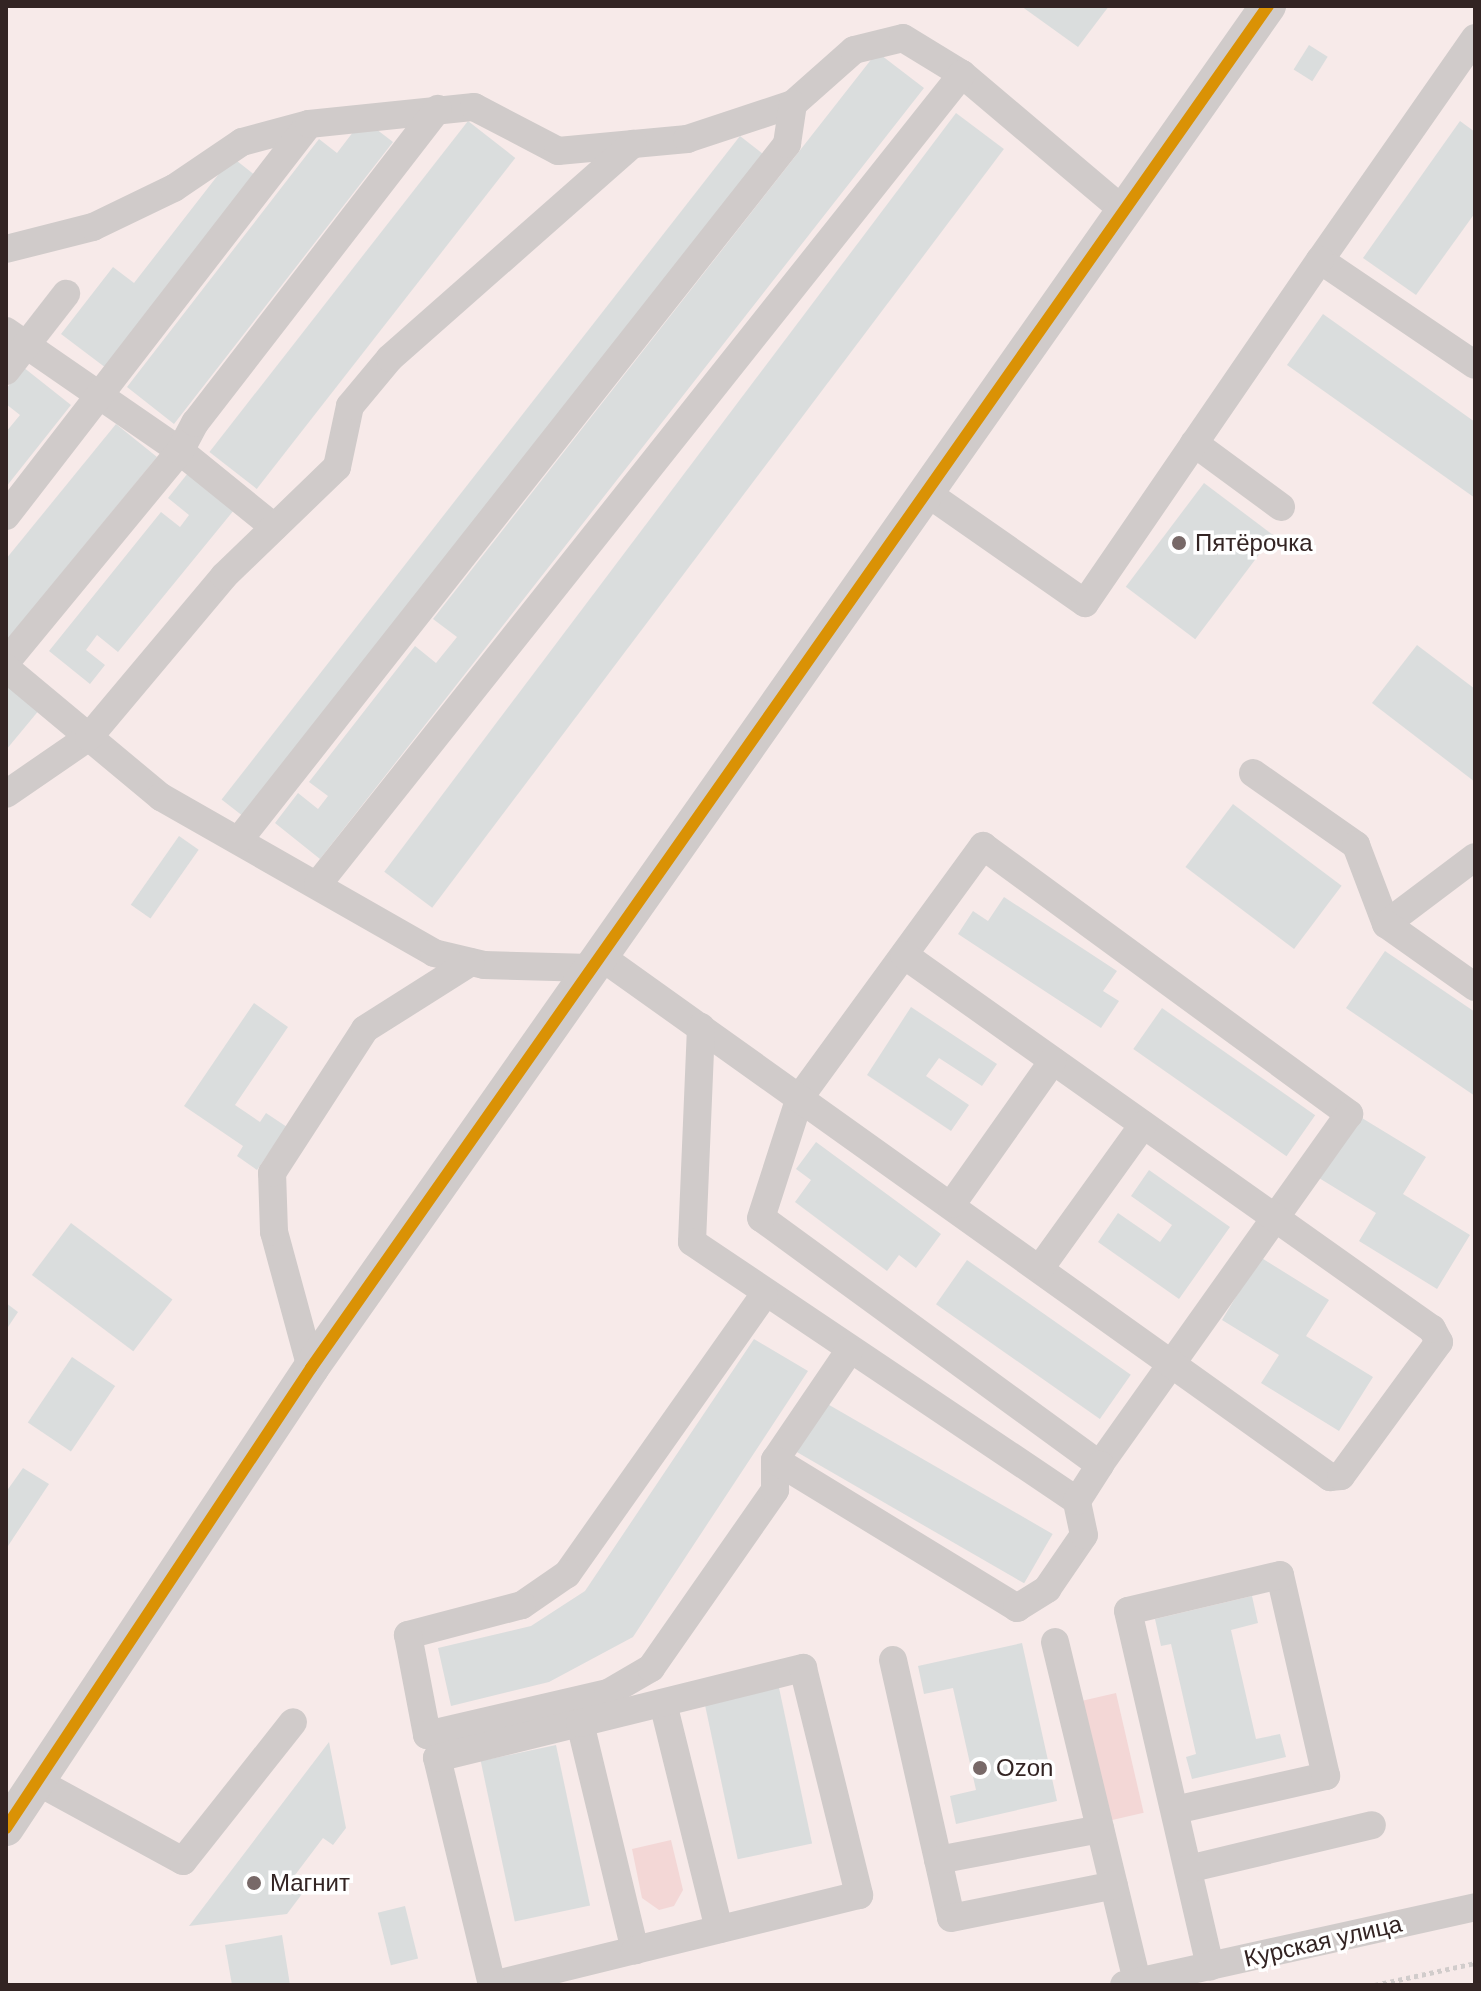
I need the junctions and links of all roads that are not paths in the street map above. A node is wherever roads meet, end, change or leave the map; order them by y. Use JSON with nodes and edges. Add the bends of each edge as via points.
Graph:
{"nodes":[{"id":1,"x":1268,"y":6,"type":"edge"},
{"id":2,"x":1475,"y":38,"type":"edge"},
{"id":3,"x":962,"y":74,"type":"junction"},
{"id":4,"x":793,"y":104,"type":"junction"},
{"id":5,"x":438,"y":109,"type":"junction"},
{"id":6,"x":309,"y":124,"type":"junction"},
{"id":7,"x":633,"y":144,"type":"junction"},
{"id":8,"x":1124,"y":211,"type":"junction"},
{"id":9,"x":6,"y":249,"type":"edge"},
{"id":10,"x":1320,"y":260,"type":"junction"},
{"id":11,"x":66,"y":294,"type":"dead end"},
{"id":12,"x":16,"y":338,"type":"edge"},
{"id":13,"x":1475,"y":365,"type":"edge"},
{"id":14,"x":6,"y":371,"type":"edge"},
{"id":15,"x":99,"y":399,"type":"junction"},
{"id":16,"x":1194,"y":443,"type":"junction"},
{"id":17,"x":180,"y":451,"type":"junction"},
{"id":18,"x":930,"y":495,"type":"junction"},
{"id":19,"x":1281,"y":507,"type":"dead end"},
{"id":20,"x":6,"y":516,"type":"edge"},
{"id":21,"x":274,"y":527,"type":"junction"},
{"id":22,"x":6,"y":665,"type":"edge"},
{"id":23,"x":89,"y":737,"type":"junction"},
{"id":24,"x":1253,"y":773,"type":"dead end"},
{"id":25,"x":6,"y":794,"type":"edge"},
{"id":26,"x":239,"y":840,"type":"junction"},
{"id":27,"x":1475,"y":857,"type":"edge"},
{"id":28,"x":318,"y":884,"type":"junction"},
{"id":29,"x":1386,"y":924,"type":"junction"},
{"id":30,"x":904,"y":955,"type":"junction"},
{"id":31,"x":471,"y":962,"type":"junction"},
{"id":32,"x":596,"y":962,"type":"junction"},
{"id":33,"x":1475,"y":987,"type":"edge"},
{"id":34,"x":701,"y":1027,"type":"junction"},
{"id":35,"x":1053,"y":1061,"type":"junction"},
{"id":36,"x":800,"y":1097,"type":"junction"},
{"id":37,"x":1143,"y":1125,"type":"junction"},
{"id":38,"x":952,"y":1204,"type":"junction"},
{"id":39,"x":1275,"y":1217,"type":"junction"},
{"id":40,"x":1041,"y":1267,"type":"junction"},
{"id":41,"x":764,"y":1295,"type":"junction"},
{"id":42,"x":849,"y":1351,"type":"junction"},
{"id":43,"x":1174,"y":1360,"type":"junction"},
{"id":44,"x":311,"y":1368,"type":"junction"},
{"id":45,"x":775,"y":1460,"type":"junction"},
{"id":46,"x":1100,"y":1465,"type":"junction"},
{"id":47,"x":1077,"y":1501,"type":"junction"},
{"id":48,"x":1055,"y":1642,"type":"dead end"},
{"id":49,"x":893,"y":1660,"type":"dead end"},
{"id":50,"x":663,"y":1703,"type":"junction"},
{"id":51,"x":293,"y":1722,"type":"dead end"},
{"id":52,"x":580,"y":1723,"type":"junction"},
{"id":53,"x":38,"y":1782,"type":"junction"},
{"id":54,"x":1175,"y":1810,"type":"junction"},
{"id":55,"x":1372,"y":1825,"type":"dead end"},
{"id":56,"x":6,"y":1828,"type":"edge"},
{"id":57,"x":1100,"y":1829,"type":"junction"},
{"id":58,"x":938,"y":1860,"type":"junction"},
{"id":59,"x":1188,"y":1869,"type":"junction"},
{"id":60,"x":1114,"y":1885,"type":"junction"},
{"id":61,"x":1475,"y":1907,"type":"edge"},
{"id":62,"x":719,"y":1929,"type":"junction"},
{"id":63,"x":635,"y":1950,"type":"junction"},
{"id":64,"x":1210,"y":1967,"type":"junction"},
{"id":65,"x":1130,"y":1984,"type":"edge"},
{"id":66,"x":492,"y":1985,"type":"edge"}],
"edges":[{"from":1,"to":8,"type":"main road"},
{"from":2,"to":10,"type":"street"},
{"from":3,"to":4,"type":"street","via":[[903,38],[854,50]]},
{"from":3,"to":8,"type":"street"},
{"from":3,"to":28,"type":"street"},
{"from":4,"to":7,"type":"street","via":[[687,139]]},
{"from":4,"to":26,"type":"street","via":[[787,144]]},
{"from":5,"to":6,"type":"street"},
{"from":5,"to":7,"type":"street","via":[[474,107],[558,151]]},
{"from":5,"to":17,"type":"street","via":[[195,423]]},
{"from":6,"to":9,"type":"street","via":[[242,142],[174,188],[93,227]]},
{"from":6,"to":15,"type":"street"},
{"from":7,"to":21,"type":"street","via":[[390,358],[350,406],[337,467]]},
{"from":8,"to":18,"type":"main road"},
{"from":10,"to":13,"type":"street"},
{"from":10,"to":16,"type":"street"},
{"from":11,"to":12,"type":"street"},
{"from":12,"to":14,"type":"street"},
{"from":12,"to":15,"type":"street"},
{"from":15,"to":17,"type":"street"},
{"from":15,"to":20,"type":"street"},
{"from":16,"to":18,"type":"street","via":[[1085,603]]},
{"from":16,"to":19,"type":"street"},
{"from":17,"to":21,"type":"street"},
{"from":17,"to":22,"type":"street"},
{"from":18,"to":32,"type":"main road"},
{"from":21,"to":23,"type":"street","via":[[224,576]]},
{"from":22,"to":23,"type":"street"},
{"from":23,"to":25,"type":"street"},
{"from":23,"to":26,"type":"street","via":[[161,797]]},
{"from":24,"to":29,"type":"street","via":[[1356,845]]},
{"from":26,"to":28,"type":"street"},
{"from":27,"to":29,"type":"street"},
{"from":28,"to":31,"type":"street","via":[[434,953]]},
{"from":29,"to":33,"type":"street"},
{"from":30,"to":35,"type":"street"},
{"from":30,"to":36,"type":"street"},
{"from":30,"to":39,"type":"street","via":[[983,846],[1349,1114]]},
{"from":31,"to":32,"type":"street"},
{"from":31,"to":44,"type":"street","via":[[365,1029],[272,1173],[274,1232]]},
{"from":32,"to":34,"type":"street"},
{"from":32,"to":44,"type":"main road"},
{"from":34,"to":36,"type":"street"},
{"from":34,"to":41,"type":"street","via":[[692,1242]]},
{"from":35,"to":37,"type":"street"},
{"from":35,"to":38,"type":"street"},
{"from":36,"to":38,"type":"street"},
{"from":36,"to":46,"type":"street","via":[[761,1218]]},
{"from":37,"to":39,"type":"street"},
{"from":37,"to":40,"type":"street"},
{"from":38,"to":40,"type":"street"},
{"from":39,"to":43,"type":"street"},
{"from":39,"to":43,"type":"street","via":[[1432,1329],[1439,1342],[1341,1476],[1330,1477]]},
{"from":40,"to":43,"type":"street"},
{"from":41,"to":42,"type":"street"},
{"from":41,"to":45,"type":"street","via":[[567,1574],[522,1605],[408,1635],[427,1735],[608,1693],[651,1668],[775,1490]]},
{"from":42,"to":45,"type":"street"},
{"from":42,"to":47,"type":"street"},
{"from":43,"to":46,"type":"street"},
{"from":44,"to":53,"type":"main road"},
{"from":45,"to":47,"type":"street","via":[[1017,1608],[1047,1589],[1084,1535]]},
{"from":46,"to":47,"type":"street"},
{"from":48,"to":57,"type":"street"},
{"from":49,"to":58,"type":"street"},
{"from":50,"to":52,"type":"street"},
{"from":50,"to":62,"type":"street"},
{"from":50,"to":62,"type":"street","via":[[803,1668],[859,1895]]},
{"from":51,"to":53,"type":"street","via":[[183,1861]]},
{"from":52,"to":63,"type":"street"},
{"from":52,"to":66,"type":"street","via":[[437,1758]]},
{"from":53,"to":56,"type":"main road"},
{"from":54,"to":54,"type":"street","via":[[1128,1611],[1280,1575],[1326,1776]]},
{"from":54,"to":59,"type":"street"},
{"from":55,"to":59,"type":"street"},
{"from":57,"to":58,"type":"street"},
{"from":57,"to":60,"type":"street"},
{"from":58,"to":60,"type":"street","via":[[951,1918]]},
{"from":59,"to":64,"type":"street"},
{"from":60,"to":65,"type":"street"},
{"from":61,"to":64,"type":"street","name":"Курская улица"},
{"from":62,"to":63,"type":"street"},
{"from":63,"to":66,"type":"street"},
{"from":64,"to":65,"type":"street","name":"Курская улица"}]}
